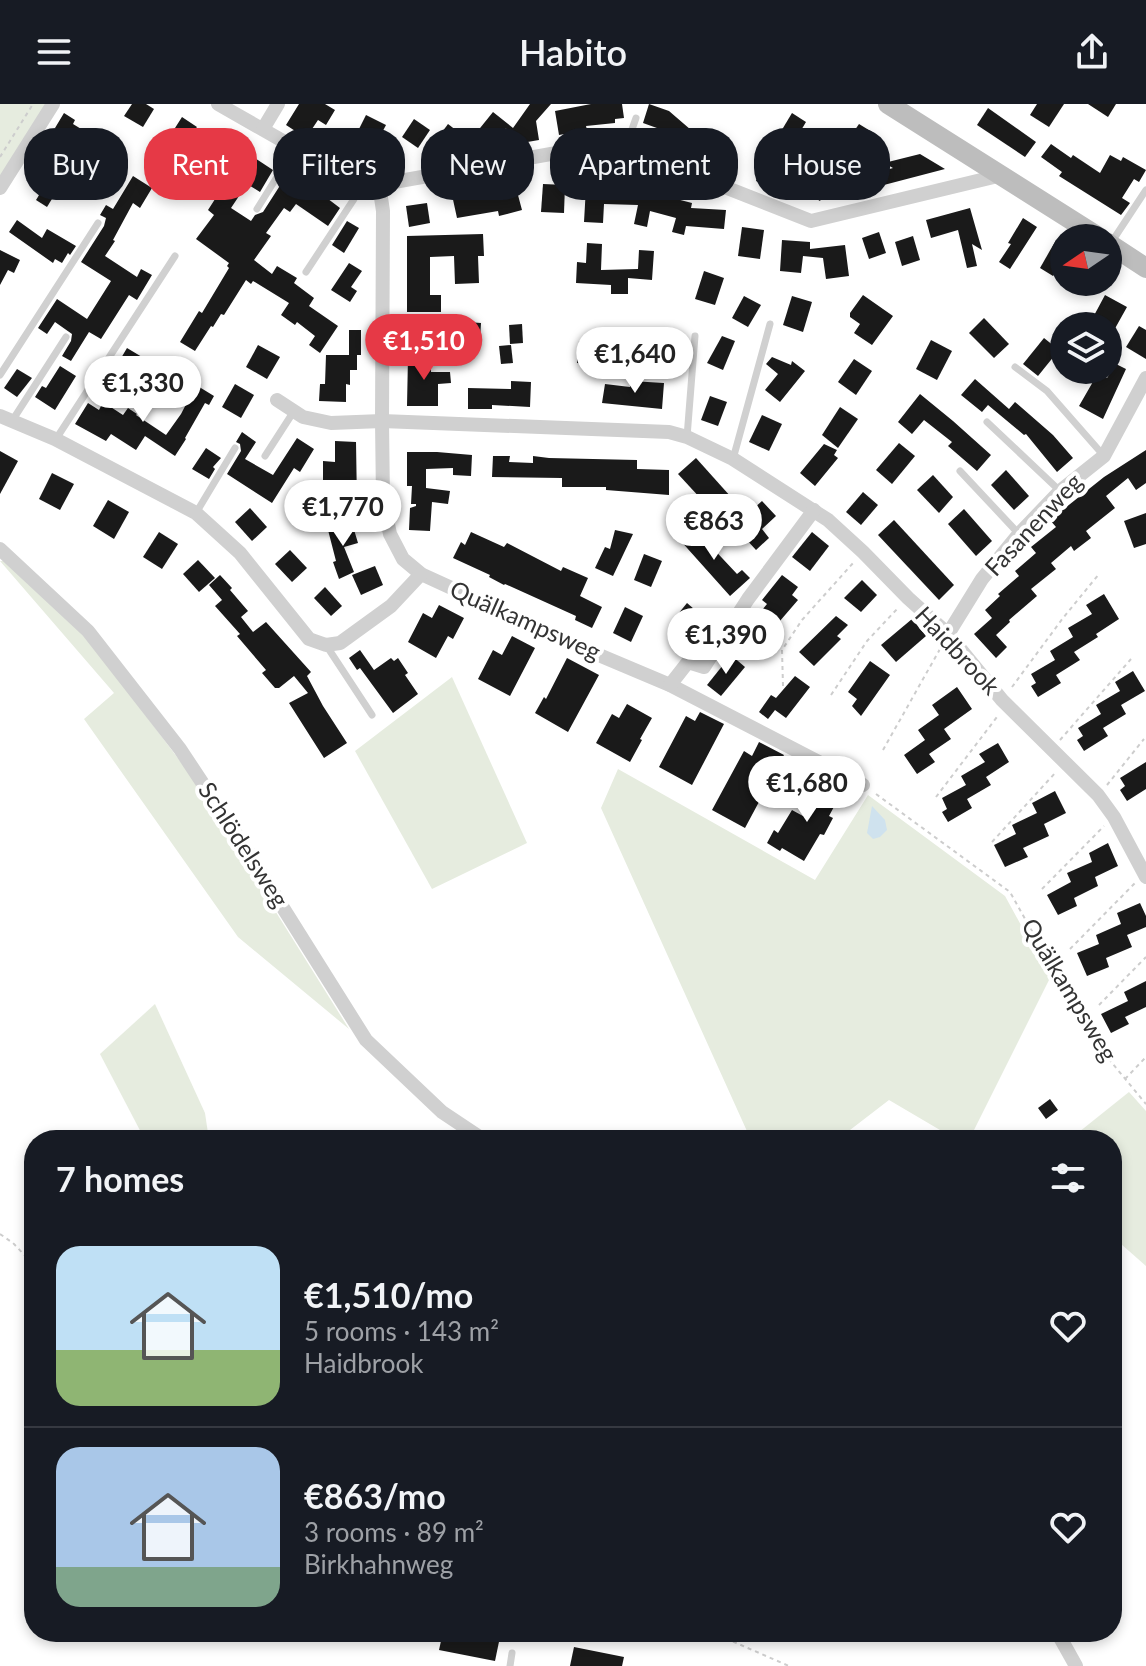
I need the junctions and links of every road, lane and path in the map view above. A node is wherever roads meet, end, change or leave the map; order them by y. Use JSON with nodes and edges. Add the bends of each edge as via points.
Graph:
{"nodes":[{"id":1,"x":33,"y":104,"type":"edge"},
{"id":2,"x":53,"y":104,"type":"edge"},
{"id":3,"x":218,"y":104,"type":"edge"},
{"id":4,"x":278,"y":104,"type":"edge"},
{"id":5,"x":888,"y":104,"type":"edge"},
{"id":6,"x":636,"y":118,"type":"dead end"},
{"id":7,"x":38,"y":128,"type":"edge"},
{"id":8,"x":632,"y":128,"type":"edge"},
{"id":9,"x":263,"y":129,"type":"junction"},
{"id":10,"x":273,"y":135,"type":"edge"},
{"id":11,"x":24,"y":149,"type":"edge"},
{"id":12,"x":550,"y":154,"type":"edge"},
{"id":13,"x":0,"y":157,"type":"edge"},
{"id":14,"x":1002,"y":175,"type":"junction"},
{"id":15,"x":405,"y":180,"type":"edge"},
{"id":16,"x":273,"y":183,"type":"edge"},
{"id":17,"x":0,"y":188,"type":"edge"},
{"id":18,"x":1146,"y":190,"type":"edge"},
{"id":19,"x":738,"y":193,"type":"edge"},
{"id":20,"x":353,"y":200,"type":"edge"},
{"id":21,"x":381,"y":200,"type":"edge"},
{"id":22,"x":257,"y":209,"type":"dead end"},
{"id":23,"x":98,"y":223,"type":"dead end"},
{"id":24,"x":1078,"y":224,"type":"edge"},
{"id":25,"x":1120,"y":224,"type":"edge"},
{"id":26,"x":1122,"y":252,"type":"edge"},
{"id":27,"x":175,"y":256,"type":"dead end"},
{"id":28,"x":1146,"y":268,"type":"edge"},
{"id":29,"x":306,"y":272,"type":"dead end"},
{"id":30,"x":770,"y":324,"type":"dead end"},
{"id":31,"x":695,"y":336,"type":"dead end"},
{"id":32,"x":66,"y":337,"type":"dead end"},
{"id":33,"x":1015,"y":367,"type":"dead end"},
{"id":34,"x":0,"y":375,"type":"edge"},
{"id":35,"x":1146,"y":378,"type":"edge"},
{"id":36,"x":277,"y":400,"type":"dead end"},
{"id":37,"x":294,"y":411,"type":"junction"},
{"id":38,"x":6,"y":419,"type":"edge"},
{"id":39,"x":382,"y":421,"type":"junction"},
{"id":40,"x":987,"y":422,"type":"dead end"},
{"id":41,"x":687,"y":437,"type":"junction"},
{"id":42,"x":55,"y":439,"type":"junction"},
{"id":43,"x":235,"y":448,"type":"dead end"},
{"id":44,"x":265,"y":456,"type":"dead end"},
{"id":45,"x":1104,"y":456,"type":"junction"},
{"id":46,"x":733,"y":459,"type":"junction"},
{"id":47,"x":960,"y":471,"type":"dead end"},
{"id":48,"x":1060,"y":491,"type":"junction"},
{"id":49,"x":814,"y":510,"type":"junction"},
{"id":50,"x":196,"y":513,"type":"junction"},
{"id":51,"x":1019,"y":534,"type":"junction"},
{"id":52,"x":0,"y":549,"type":"edge"},
{"id":53,"x":863,"y":552,"type":"junction"},
{"id":54,"x":421,"y":574,"type":"junction"},
{"id":55,"x":1099,"y":574,"type":"dead end"},
{"id":56,"x":908,"y":598,"type":"junction"},
{"id":57,"x":948,"y":634,"type":"junction"},
{"id":58,"x":326,"y":645,"type":"junction"},
{"id":59,"x":1131,"y":659,"type":"dead end"},
{"id":60,"x":670,"y":685,"type":"junction"},
{"id":61,"x":783,"y":686,"type":"dead end"},
{"id":62,"x":831,"y":695,"type":"dead end"},
{"id":63,"x":1002,"y":700,"type":"junction"},
{"id":64,"x":372,"y":715,"type":"dead end"},
{"id":65,"x":1144,"y":739,"type":"dead end"},
{"id":66,"x":883,"y":750,"type":"dead end"},
{"id":67,"x":1052,"y":750,"type":"junction"},
{"id":68,"x":1065,"y":762,"type":"junction"},
{"id":69,"x":863,"y":785,"type":"joint"},
{"id":70,"x":1098,"y":795,"type":"junction"},
{"id":71,"x":936,"y":797,"type":"dead end"},
{"id":72,"x":1114,"y":817,"type":"junction"},
{"id":73,"x":992,"y":842,"type":"dead end"},
{"id":74,"x":1145,"y":875,"type":"edge"},
{"id":75,"x":1042,"y":889,"type":"dead end"},
{"id":76,"x":1070,"y":949,"type":"dead end"},
{"id":77,"x":1146,"y":957,"type":"edge"},
{"id":78,"x":1099,"y":1005,"type":"dead end"},
{"id":79,"x":1146,"y":1057,"type":"edge"},
{"id":80,"x":1125,"y":1079,"type":"junction"},
{"id":81,"x":1146,"y":1104,"type":"edge"},
{"id":82,"x":469,"y":1130,"type":"edge"},
{"id":83,"x":0,"y":1234,"type":"edge"},
{"id":84,"x":24,"y":1255,"type":"edge"},
{"id":85,"x":734,"y":1642,"type":"edge"},
{"id":86,"x":1063,"y":1642,"type":"edge"},
{"id":87,"x":512,"y":1653,"type":"dead end"},
{"id":88,"x":510,"y":1666,"type":"edge"},
{"id":89,"x":789,"y":1666,"type":"edge"},
{"id":90,"x":1076,"y":1666,"type":"edge"}],
"edges":[{"from":1,"to":13,"type":"path"},
{"from":2,"to":7,"type":"street"},
{"from":3,"to":9,"type":"street"},
{"from":4,"to":9,"type":"street"},
{"from":5,"to":14,"type":"street"},
{"from":6,"to":8,"type":"lane"},
{"from":9,"to":10,"type":"street"},
{"from":11,"to":17,"type":"street"},
{"from":12,"to":15,"type":"street"},
{"from":14,"to":19,"type":"street","via":[[811,221]]},
{"from":14,"to":24,"type":"street"},
{"from":16,"to":22,"type":"lane"},
{"from":18,"to":25,"type":"lane"},
{"from":20,"to":29,"type":"lane"},
{"from":21,"to":39,"type":"street"},
{"from":23,"to":34,"type":"lane"},
{"from":26,"to":28,"type":"street"},
{"from":27,"to":42,"type":"lane"},
{"from":30,"to":46,"type":"lane"},
{"from":31,"to":41,"type":"lane"},
{"from":32,"to":38,"type":"lane"},
{"from":33,"to":45,"type":"lane","via":[[1047,391]]},
{"from":35,"to":45,"type":"street","name":"Fasanenweg"},
{"from":36,"to":37,"type":"street","name":"Haidbrook"},
{"from":37,"to":39,"type":"street","name":"Haidbrook","via":[[331,423]]},
{"from":37,"to":44,"type":"lane"},
{"from":38,"to":42,"type":"street"},
{"from":39,"to":41,"type":"street","name":"Haidbrook","via":[[669,432]]},
{"from":39,"to":54,"type":"street","via":[[383,500],[390,534],[403,559]]},
{"from":40,"to":48,"type":"lane"},
{"from":41,"to":46,"type":"street","name":"Haidbrook"},
{"from":42,"to":50,"type":"street"},
{"from":43,"to":50,"type":"lane"},
{"from":45,"to":48,"type":"street","name":"Fasanenweg"},
{"from":46,"to":49,"type":"street","name":"Haidbrook"},
{"from":47,"to":51,"type":"lane"},
{"from":48,"to":51,"type":"street","name":"Fasanenweg"},
{"from":49,"to":53,"type":"street","name":"Haidbrook"},
{"from":49,"to":60,"type":"street","via":[[704,667],[688,662]]},
{"from":50,"to":58,"type":"street","via":[[240,553],[309,639]]},
{"from":51,"to":57,"type":"street","name":"Fasanenweg","via":[[982,579]]},
{"from":52,"to":82,"type":"street","name":"Schlödelsweg","via":[[88,631],[180,749],[366,1040],[442,1112]]},
{"from":53,"to":56,"type":"street","name":"Haidbrook"},
{"from":53,"to":61,"type":"path","via":[[782,650]]},
{"from":54,"to":58,"type":"street","name":"Quälkampsweg","via":[[391,606],[340,643]]},
{"from":54,"to":60,"type":"street","name":"Quälkampsweg"},
{"from":55,"to":63,"type":"path"},
{"from":56,"to":57,"type":"street","name":"Haidbrook"},
{"from":56,"to":62,"type":"path","via":[[867,641]]},
{"from":57,"to":63,"type":"street","name":"Haidbrook"},
{"from":57,"to":66,"type":"path"},
{"from":58,"to":64,"type":"lane"},
{"from":59,"to":67,"type":"path"},
{"from":60,"to":69,"type":"street","name":"Quälkampsweg"},
{"from":63,"to":67,"type":"street","name":"Haidbrook"},
{"from":63,"to":71,"type":"path","via":[[999,714]]},
{"from":65,"to":70,"type":"path"},
{"from":67,"to":68,"type":"street","name":"Haidbrook"},
{"from":68,"to":70,"type":"street","name":"Haidbrook"},
{"from":68,"to":73,"type":"path"},
{"from":69,"to":80,"type":"path","name":"Quälkampsweg","via":[[1010,892],[1093,1040]]},
{"from":70,"to":72,"type":"street","name":"Haidbrook"},
{"from":72,"to":74,"type":"street","name":"Haidbrook"},
{"from":72,"to":75,"type":"path"},
{"from":74,"to":76,"type":"path"},
{"from":77,"to":78,"type":"path"},
{"from":79,"to":80,"type":"path"},
{"from":80,"to":81,"type":"path","name":"Quälkampsweg"},
{"from":83,"to":84,"type":"path"},
{"from":85,"to":89,"type":"path"},
{"from":86,"to":90,"type":"street"},
{"from":87,"to":88,"type":"lane"}]}
